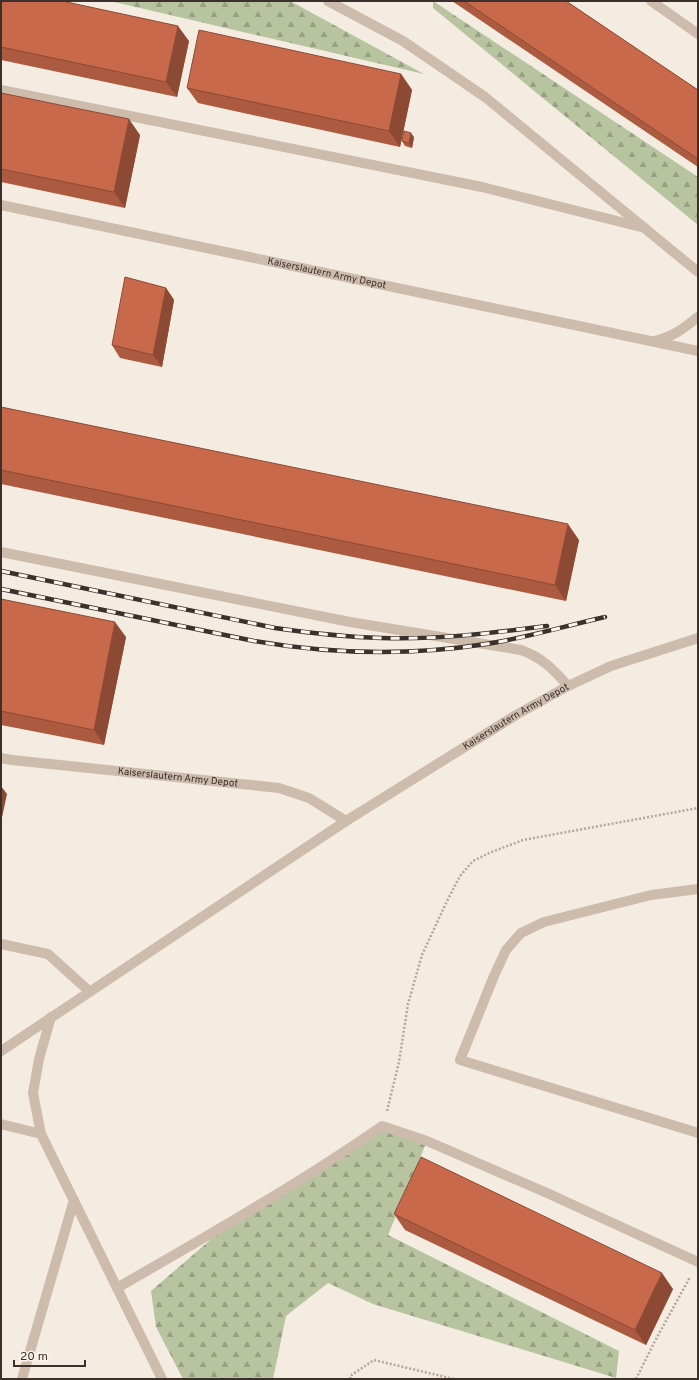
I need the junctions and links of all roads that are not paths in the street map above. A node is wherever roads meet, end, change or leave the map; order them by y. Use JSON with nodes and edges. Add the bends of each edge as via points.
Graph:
{"nodes":[{"id":1,"x":328,"y":1,"type":"edge"},
{"id":2,"x":650,"y":1,"type":"edge"},
{"id":3,"x":698,"y":34,"type":"edge"},
{"id":4,"x":1,"y":90,"type":"edge"},
{"id":5,"x":1,"y":205,"type":"edge"},
{"id":6,"x":645,"y":228,"type":"junction"},
{"id":7,"x":698,"y":272,"type":"edge"},
{"id":8,"x":698,"y":317,"type":"edge"},
{"id":9,"x":652,"y":341,"type":"junction"},
{"id":10,"x":698,"y":351,"type":"edge"},
{"id":11,"x":1,"y":552,"type":"edge"},
{"id":12,"x":698,"y":638,"type":"edge"},
{"id":13,"x":568,"y":686,"type":"junction"},
{"id":14,"x":1,"y":758,"type":"edge"},
{"id":15,"x":346,"y":821,"type":"junction"},
{"id":16,"x":698,"y":889,"type":"edge"},
{"id":17,"x":1,"y":944,"type":"edge"},
{"id":18,"x":90,"y":992,"type":"junction"},
{"id":19,"x":51,"y":1017,"type":"junction"},
{"id":20,"x":1,"y":1051,"type":"edge"},
{"id":21,"x":1,"y":1124,"type":"edge"},
{"id":22,"x":698,"y":1133,"type":"edge"},
{"id":23,"x":41,"y":1134,"type":"junction"},
{"id":24,"x":74,"y":1200,"type":"junction"},
{"id":25,"x":698,"y":1262,"type":"edge"},
{"id":26,"x":117,"y":1288,"type":"junction"},
{"id":27,"x":22,"y":1379,"type":"edge"},
{"id":28,"x":162,"y":1379,"type":"edge"}],
"edges":[{"from":1,"to":6,"type":"lane","via":[[403,41],[485,97]]},
{"from":2,"to":3,"type":"lane"},
{"from":4,"to":6,"type":"lane","via":[[482,187]]},
{"from":5,"to":9,"type":"lane","name":"Kaiserslautern Army Depot"},
{"from":6,"to":7,"type":"lane"},
{"from":8,"to":9,"type":"lane","name":"Kaiserslautern Army Depot","via":[[682,331]]},
{"from":9,"to":10,"type":"lane","name":"Kaiserslautern Army Depot"},
{"from":11,"to":13,"type":"lane","via":[[350,622],[521,650],[549,665]]},
{"from":12,"to":13,"type":"lane","name":"Kaiserslautern Army Depot","via":[[612,666]]},
{"from":13,"to":15,"type":"lane","name":"Kaiserslautern Army Depot","via":[[516,715]]},
{"from":14,"to":15,"type":"lane","name":"Kaiserslautern Army Depot","via":[[279,788],[309,798]]},
{"from":15,"to":18,"type":"lane","name":"Kaiserslautern Army Depot"},
{"from":16,"to":22,"type":"lane","via":[[651,895],[544,922],[521,933],[506,950],[460,1060]]},
{"from":17,"to":18,"type":"lane","via":[[48,954]]},
{"from":18,"to":19,"type":"lane","name":"Kaiserslautern Army Depot"},
{"from":19,"to":20,"type":"lane","name":"Kaiserslautern Army Depot"},
{"from":19,"to":23,"type":"lane","via":[[39,1058],[33,1093]]},
{"from":21,"to":23,"type":"lane"},
{"from":23,"to":24,"type":"lane"},
{"from":24,"to":26,"type":"lane"},
{"from":24,"to":27,"type":"lane"},
{"from":25,"to":26,"type":"lane","via":[[434,1144],[382,1126],[230,1223]]},
{"from":26,"to":28,"type":"lane"}]}
